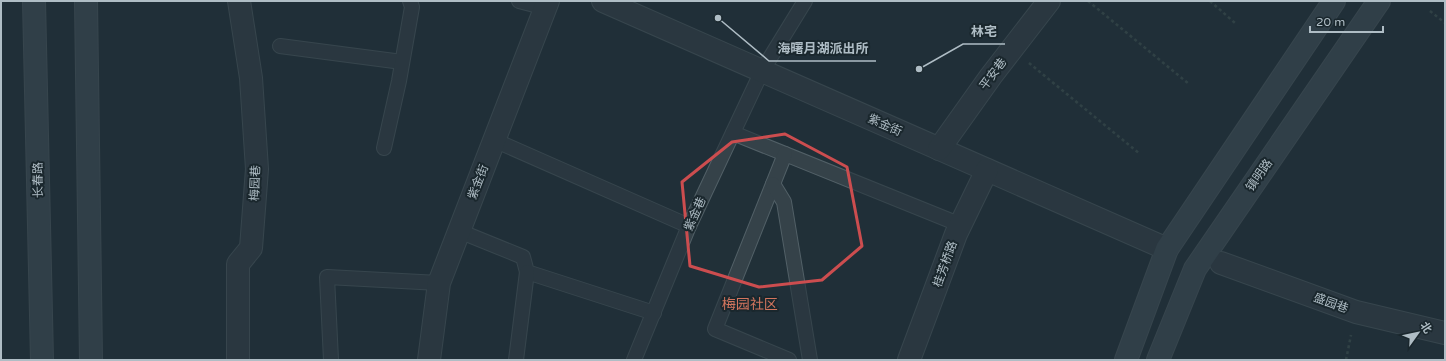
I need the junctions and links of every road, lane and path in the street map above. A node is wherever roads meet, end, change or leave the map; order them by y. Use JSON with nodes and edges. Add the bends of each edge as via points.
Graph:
{"nodes":[{"id":1,"x":34,"y":1,"type":"edge"},
{"id":2,"x":86,"y":1,"type":"edge"},
{"id":3,"x":239,"y":1,"type":"edge"},
{"id":4,"x":410,"y":1,"type":"edge"},
{"id":5,"x":519,"y":1,"type":"edge"},
{"id":6,"x":603,"y":1,"type":"edge"},
{"id":7,"x":805,"y":1,"type":"edge"},
{"id":8,"x":1049,"y":1,"type":"edge"},
{"id":9,"x":1088,"y":1,"type":"edge"},
{"id":10,"x":1210,"y":1,"type":"edge"},
{"id":11,"x":1334,"y":1,"type":"edge"},
{"id":12,"x":1379,"y":1,"type":"edge"},
{"id":13,"x":547,"y":4,"type":"edge"},
{"id":14,"x":1430,"y":11,"type":"dead end"},
{"id":15,"x":1235,"y":23,"type":"dead end"},
{"id":16,"x":1445,"y":23,"type":"edge"},
{"id":17,"x":280,"y":46,"type":"dead end"},
{"id":18,"x":1012,"y":49,"type":"junction"},
{"id":19,"x":402,"y":62,"type":"junction"},
{"id":20,"x":762,"y":71,"type":"junction"},
{"id":21,"x":1189,"y":84,"type":"dead end"},
{"id":22,"x":733,"y":133,"type":"junction"},
{"id":23,"x":494,"y":140,"type":"junction"},
{"id":24,"x":384,"y":148,"type":"dead end"},
{"id":25,"x":939,"y":149,"type":"junction"},
{"id":26,"x":785,"y":154,"type":"junction"},
{"id":27,"x":1140,"y":154,"type":"dead end"},
{"id":28,"x":987,"y":170,"type":"junction"},
{"id":29,"x":773,"y":184,"type":"junction"},
{"id":30,"x":961,"y":225,"type":"junction"},
{"id":31,"x":689,"y":226,"type":"junction"},
{"id":32,"x":459,"y":231,"type":"junction"},
{"id":33,"x":1167,"y":249,"type":"junction"},
{"id":34,"x":1221,"y":263,"type":"dead end"},
{"id":35,"x":527,"y":272,"type":"junction"},
{"id":36,"x":439,"y":283,"type":"junction"},
{"id":37,"x":654,"y":313,"type":"junction"},
{"id":38,"x":1445,"y":333,"type":"edge"},
{"id":39,"x":518,"y":359,"type":"edge"},
{"id":40,"x":42,"y":360,"type":"edge"},
{"id":41,"x":91,"y":360,"type":"edge"},
{"id":42,"x":238,"y":360,"type":"edge"},
{"id":43,"x":330,"y":360,"type":"edge"},
{"id":44,"x":429,"y":360,"type":"edge"},
{"id":45,"x":634,"y":360,"type":"edge"},
{"id":46,"x":789,"y":360,"type":"edge"},
{"id":47,"x":810,"y":360,"type":"edge"},
{"id":48,"x":909,"y":360,"type":"edge"},
{"id":49,"x":1126,"y":360,"type":"edge"},
{"id":50,"x":1158,"y":360,"type":"edge"}],
"edges":[{"from":1,"to":40,"type":"main road","name":"长春路"},
{"from":2,"to":41,"type":"main road"},
{"from":3,"to":42,"type":"street","name":"梅园巷","via":[[251,78],[257,169],[251,248],[238,264]]},
{"from":4,"to":19,"type":"lane","via":[[412,7]]},
{"from":5,"to":13,"type":"lane"},
{"from":6,"to":20,"type":"street","name":"紫金街"},
{"from":7,"to":20,"type":"lane","name":"紫金巷"},
{"from":8,"to":18,"type":"street","name":"平安巷"},
{"from":9,"to":21,"type":"path"},
{"from":10,"to":15,"type":"path"},
{"from":11,"to":33,"type":"main road"},
{"from":12,"to":50,"type":"main road","name":"镇明路","via":[[1194,269]]},
{"from":13,"to":23,"type":"street","name":"紫金街"},
{"from":14,"to":16,"type":"path"},
{"from":17,"to":19,"type":"lane"},
{"from":18,"to":25,"type":"street","name":"平安巷"},
{"from":18,"to":27,"type":"path"},
{"from":19,"to":24,"type":"lane"},
{"from":20,"to":22,"type":"lane","name":"紫金巷"},
{"from":20,"to":25,"type":"street","name":"紫金街"},
{"from":22,"to":26,"type":"lane"},
{"from":22,"to":31,"type":"lane","name":"紫金巷"},
{"from":23,"to":31,"type":"lane"},
{"from":23,"to":32,"type":"street","name":"紫金街"},
{"from":25,"to":28,"type":"street","name":"紫金街"},
{"from":26,"to":29,"type":"lane"},
{"from":26,"to":30,"type":"lane"},
{"from":28,"to":30,"type":"street","name":"桂芳桥路"},
{"from":28,"to":33,"type":"street","name":"紫金街"},
{"from":29,"to":46,"type":"lane","via":[[715,329]]},
{"from":29,"to":47,"type":"lane","via":[[784,202]]},
{"from":30,"to":48,"type":"street","name":"桂芳桥路"},
{"from":31,"to":37,"type":"lane","name":"紫金巷"},
{"from":32,"to":35,"type":"lane","via":[[523,257]]},
{"from":32,"to":36,"type":"street","name":"紫金街"},
{"from":33,"to":49,"type":"main road"},
{"from":34,"to":38,"type":"street","name":"盛园巷","via":[[1356,312]]},
{"from":35,"to":37,"type":"lane"},
{"from":35,"to":39,"type":"lane"},
{"from":36,"to":43,"type":"lane","via":[[327,278]]},
{"from":36,"to":44,"type":"street","name":"紫金街"},
{"from":37,"to":45,"type":"lane","name":"紫金巷"}]}
